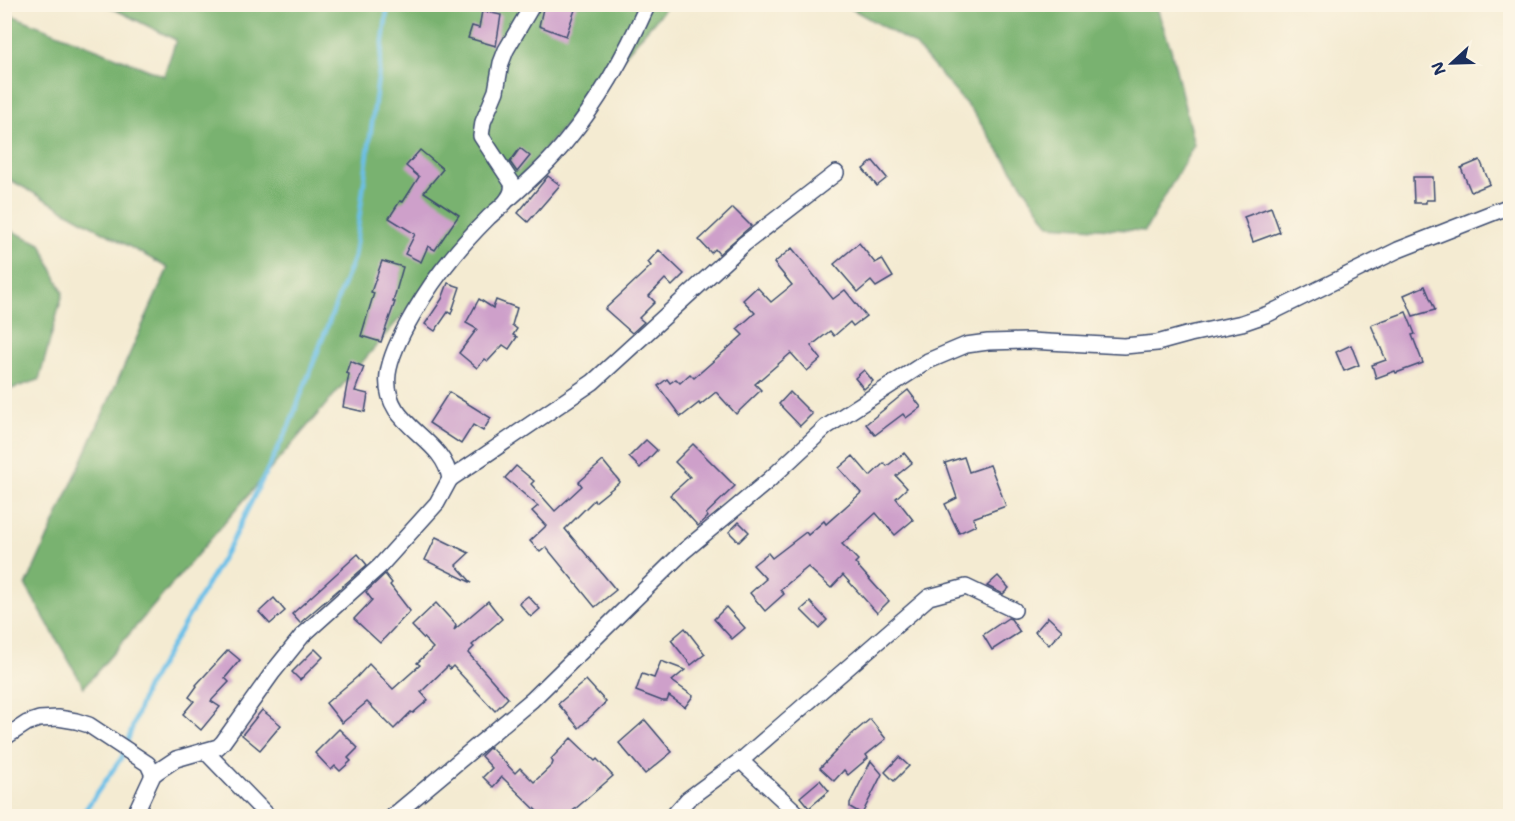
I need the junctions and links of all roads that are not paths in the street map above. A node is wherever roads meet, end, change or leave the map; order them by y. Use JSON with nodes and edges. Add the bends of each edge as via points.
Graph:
{"nodes":[{"id":1,"x":533,"y":4,"type":"edge"},
{"id":2,"x":648,"y":4,"type":"edge"},
{"id":3,"x":836,"y":173,"type":"dead end"},
{"id":4,"x":507,"y":200,"type":"junction"},
{"id":5,"x":1510,"y":206,"type":"edge"},
{"id":6,"x":450,"y":479,"type":"junction"},
{"id":7,"x":1014,"y":610,"type":"dead end"},
{"id":8,"x":4,"y":738,"type":"edge"},
{"id":9,"x":205,"y":752,"type":"junction"},
{"id":10,"x":741,"y":761,"type":"junction"},
{"id":11,"x":153,"y":775,"type":"junction"},
{"id":12,"x":134,"y":816,"type":"edge"},
{"id":13,"x":268,"y":816,"type":"edge"},
{"id":14,"x":393,"y":816,"type":"edge"},
{"id":15,"x":673,"y":816,"type":"edge"},
{"id":16,"x":800,"y":816,"type":"edge"}],
"edges":[{"from":1,"to":4,"type":"street","via":[[504,57],[481,136],[512,183]]},
{"from":2,"to":4,"type":"street","via":[[605,86],[568,139]]},
{"from":3,"to":6,"type":"street","via":[[744,244],[593,382]]},
{"from":4,"to":6,"type":"street","via":[[449,260],[425,294],[395,348],[388,374],[393,408],[444,458]]},
{"from":5,"to":14,"type":"street","via":[[1398,250],[1242,324],[1157,343],[1124,346],[988,342],[966,345],[928,361],[826,427],[684,551],[532,700]]},
{"from":6,"to":9,"type":"street","via":[[437,503],[380,566],[302,636],[223,742]]},
{"from":7,"to":10,"type":"street","via":[[966,588],[929,597]]},
{"from":8,"to":11,"type":"street","via":[[39,719],[58,718],[89,725],[148,764]]},
{"from":9,"to":11,"type":"street","via":[[176,759]]},
{"from":9,"to":13,"type":"street"},
{"from":10,"to":15,"type":"street","via":[[694,794]]},
{"from":10,"to":16,"type":"street"},
{"from":11,"to":12,"type":"street"}]}
